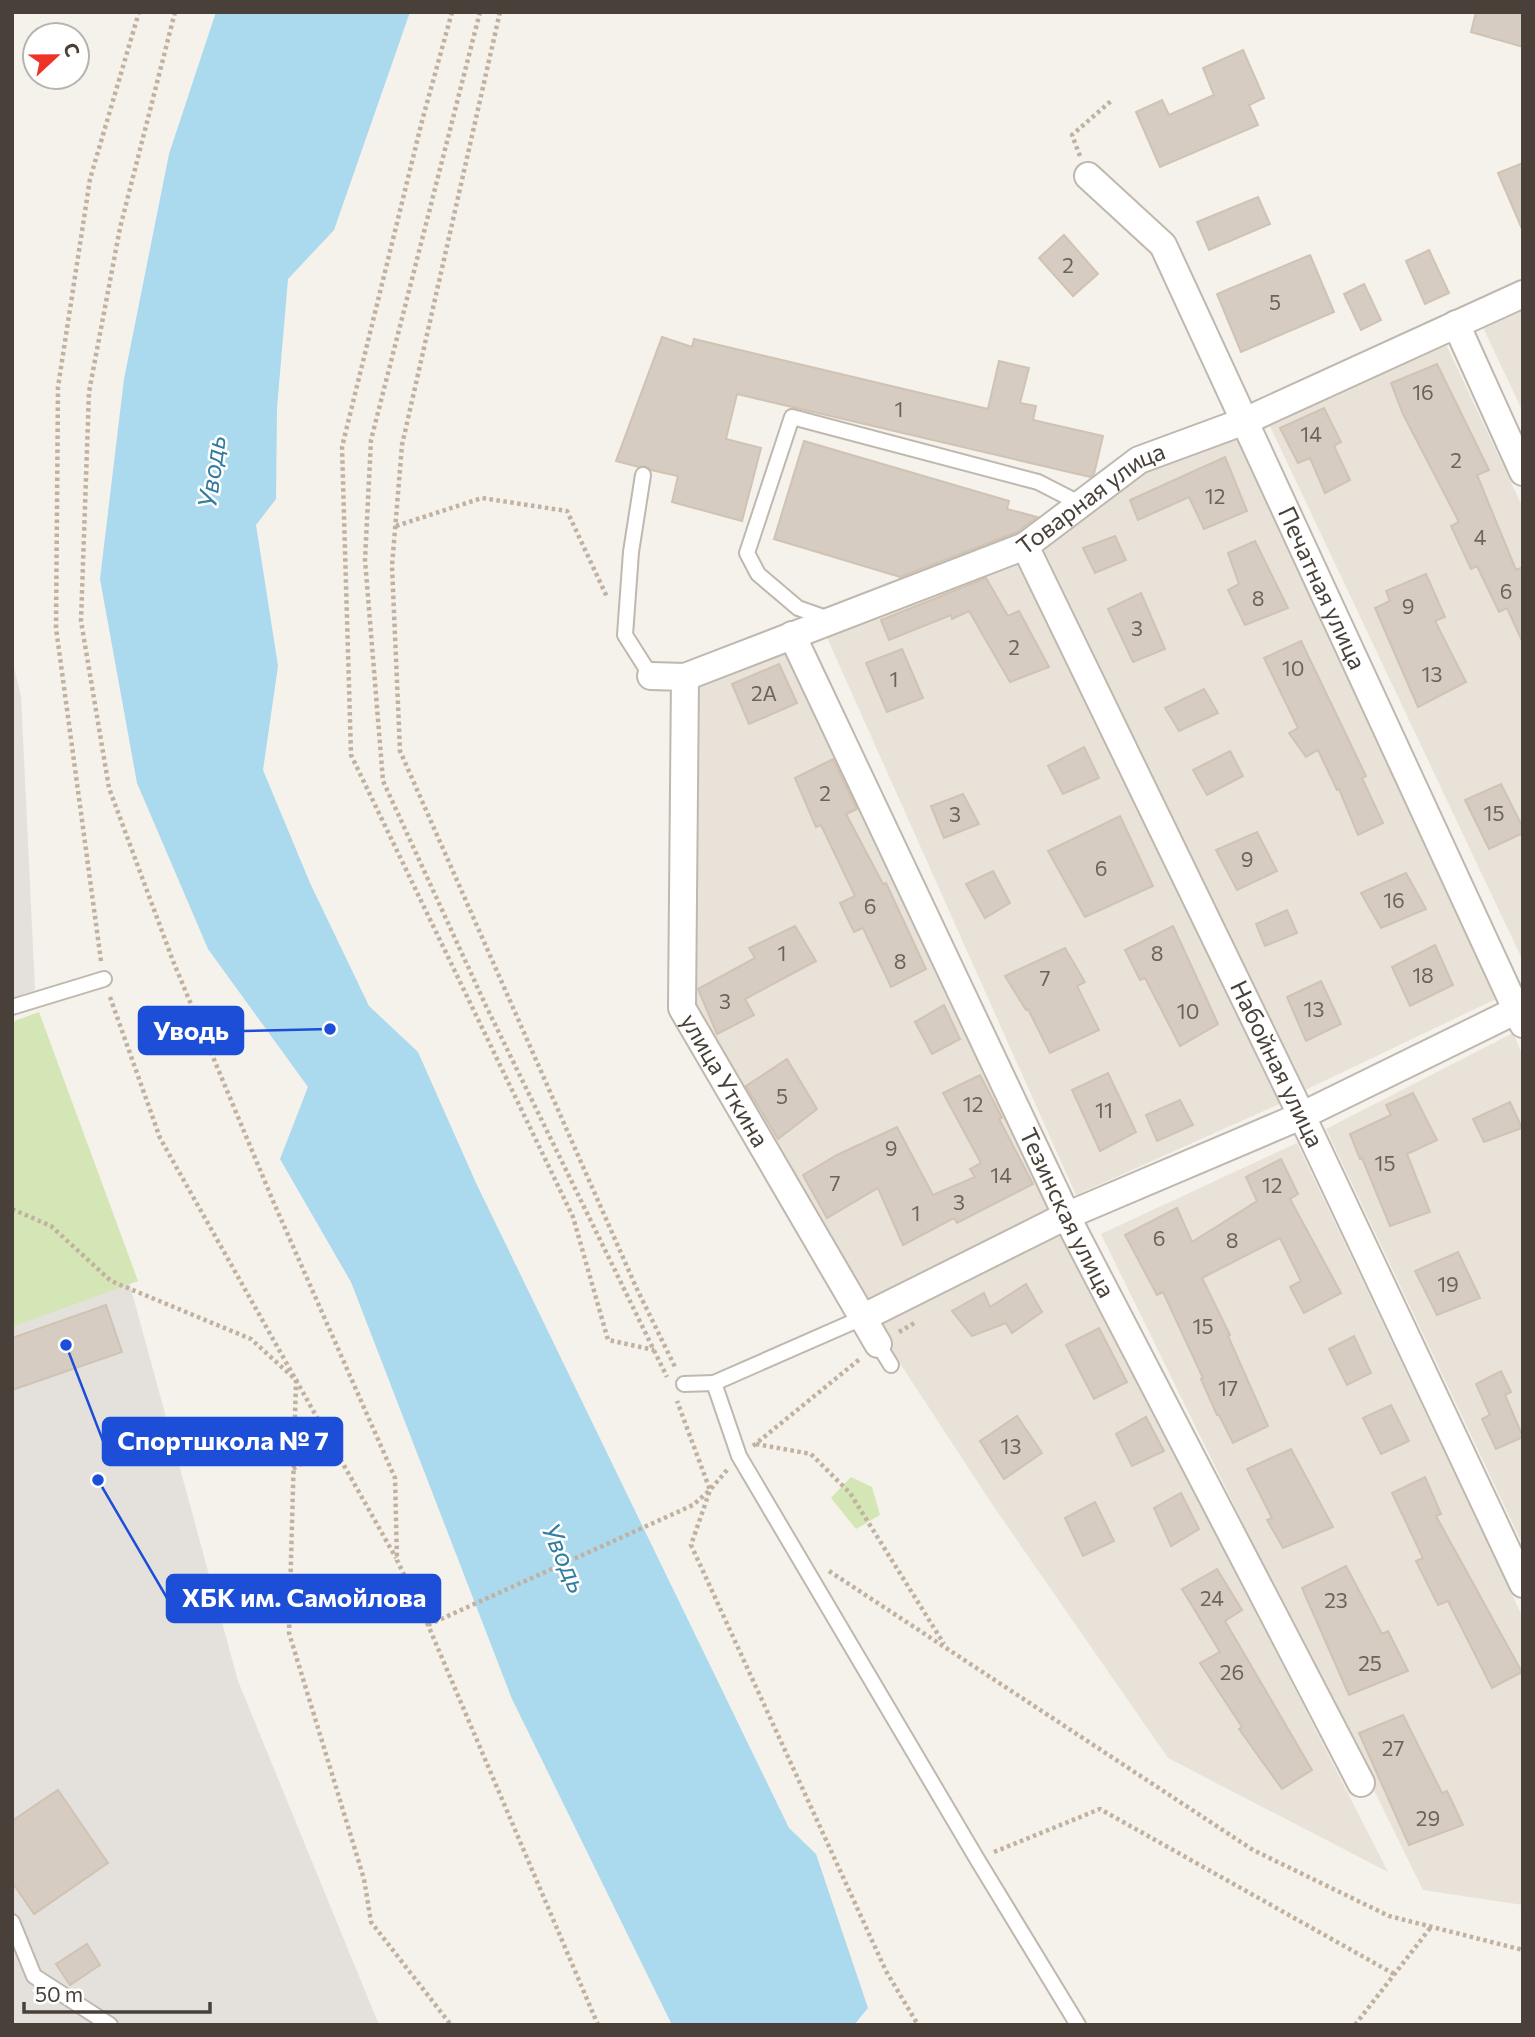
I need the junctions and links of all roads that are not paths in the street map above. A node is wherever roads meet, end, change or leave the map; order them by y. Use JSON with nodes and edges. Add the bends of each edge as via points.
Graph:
{"nodes":[{"id":1,"x":1088,"y":176,"type":"road end"},
{"id":2,"x":1523,"y":294,"type":"edge"},
{"id":3,"x":1456,"y":324,"type":"junction"},
{"id":4,"x":1245,"y":421,"type":"junction"},
{"id":5,"x":1523,"y":472,"type":"edge"},
{"id":6,"x":643,"y":475,"type":"dead end"},
{"id":7,"x":1081,"y":504,"type":"junction"},
{"id":8,"x":1025,"y":546,"type":"junction"},
{"id":9,"x":831,"y":620,"type":"junction"},
{"id":10,"x":792,"y":635,"type":"junction"},
{"id":11,"x":651,"y":676,"type":"joint"},
{"id":12,"x":685,"y":677,"type":"junction"},
{"id":13,"x":104,"y":979,"type":"road end"},
{"id":14,"x":12,"y":1007,"type":"edge"},
{"id":15,"x":1521,"y":1014,"type":"edge"},
{"id":16,"x":1301,"y":1116,"type":"junction"},
{"id":17,"x":1066,"y":1216,"type":"junction"},
{"id":18,"x":862,"y":1318,"type":"junction"},
{"id":19,"x":884,"y":1355,"type":"road end"},
{"id":20,"x":715,"y":1383,"type":"junction"},
{"id":21,"x":678,"y":1387,"type":"road end"},
{"id":22,"x":1523,"y":1584,"type":"edge"},
{"id":23,"x":1361,"y":1783,"type":"dead end"},
{"id":24,"x":12,"y":1922,"type":"edge"},
{"id":25,"x":110,"y":2025,"type":"edge"},
{"id":26,"x":1078,"y":2025,"type":"edge"}],
"edges":[{"from":1,"to":4,"type":"street","name":"Печатная улица","via":[[1163,245]]},
{"from":2,"to":3,"type":"street","name":"Товарная улица"},
{"from":3,"to":4,"type":"street","name":"Товарная улица"},
{"from":3,"to":5,"type":"street"},
{"from":4,"to":7,"type":"street","name":"Товарная улица","via":[[1139,460]]},
{"from":4,"to":15,"type":"street","name":"Печатная улица"},
{"from":6,"to":11,"type":"lane","via":[[625,635]]},
{"from":7,"to":8,"type":"street","name":"Товарная улица"},
{"from":7,"to":9,"type":"lane","via":[[1038,482],[792,417],[747,552],[758,574],[798,608]]},
{"from":8,"to":9,"type":"street","name":"Товарная улица"},
{"from":8,"to":16,"type":"street","name":"Набойная улица"},
{"from":9,"to":10,"type":"street","name":"Товарная улица"},
{"from":10,"to":12,"type":"street","name":"Товарная улица"},
{"from":10,"to":17,"type":"street","name":"Тезинская улица"},
{"from":11,"to":12,"type":"street","name":"Товарная улица"},
{"from":12,"to":18,"type":"street","name":"улица Уткина","via":[[682,1008]]},
{"from":13,"to":14,"type":"lane"},
{"from":15,"to":16,"type":"street"},
{"from":16,"to":17,"type":"street"},
{"from":16,"to":22,"type":"street","name":"Набойная улица"},
{"from":17,"to":18,"type":"street"},
{"from":17,"to":23,"type":"street","name":"Тезинская улица"},
{"from":18,"to":19,"type":"street","name":"улица Уткина"},
{"from":18,"to":20,"type":"lane"},
{"from":20,"to":21,"type":"lane"},
{"from":20,"to":26,"type":"lane","via":[[739,1456]]},
{"from":24,"to":25,"type":"lane","via":[[34,1976]]}]}
